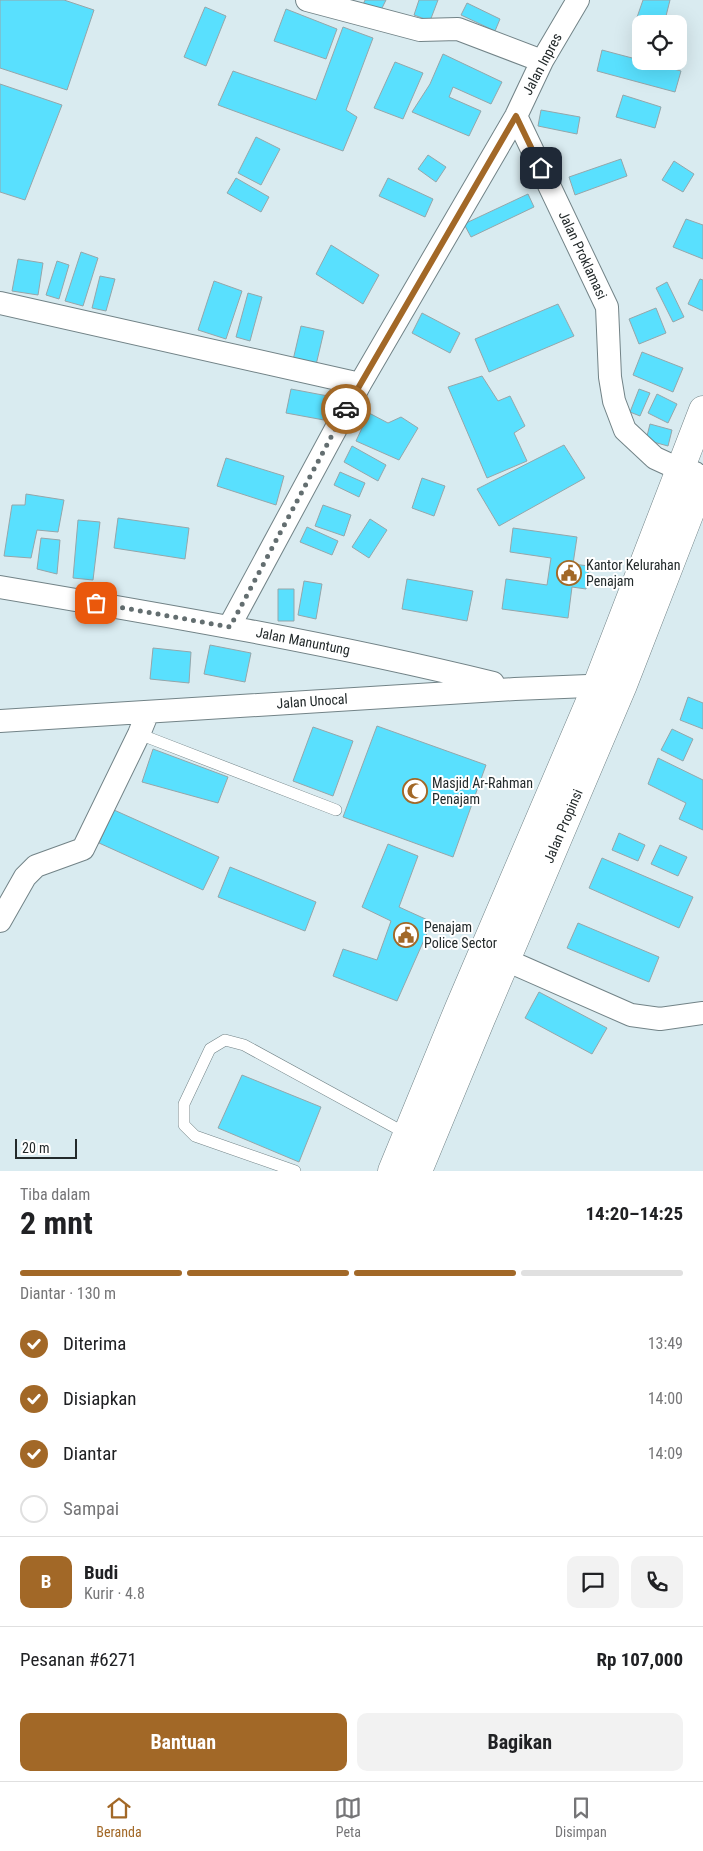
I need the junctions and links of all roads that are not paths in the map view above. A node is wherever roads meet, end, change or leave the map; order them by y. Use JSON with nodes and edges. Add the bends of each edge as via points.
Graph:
{"nodes":[{"id":1,"x":307,"y":0,"type":"edge"},
{"id":2,"x":578,"y":0,"type":"edge"},
{"id":3,"x":542,"y":61,"type":"junction"},
{"id":4,"x":516,"y":116,"type":"junction"},
{"id":5,"x":0,"y":303,"type":"edge"},
{"id":6,"x":360,"y":384,"type":"junction"},
{"id":7,"x":703,"y":410,"type":"edge"},
{"id":8,"x":695,"y":474,"type":"edge"},
{"id":9,"x":0,"y":587,"type":"edge"},
{"id":10,"x":230,"y":627,"type":"junction"},
{"id":11,"x":610,"y":685,"type":"junction"},
{"id":12,"x":515,"y":689,"type":"junction"},
{"id":13,"x":148,"y":712,"type":"junction"},
{"id":14,"x":0,"y":722,"type":"edge"},
{"id":15,"x":139,"y":734,"type":"junction"},
{"id":16,"x":336,"y":810,"type":"dead end"},
{"id":17,"x":0,"y":921,"type":"edge"},
{"id":18,"x":506,"y":960,"type":"junction"},
{"id":19,"x":470,"y":1013,"type":"junction"},
{"id":20,"x":703,"y":1013,"type":"edge"},
{"id":21,"x":407,"y":1134,"type":"junction"},
{"id":22,"x":295,"y":1171,"type":"edge"},
{"id":23,"x":392,"y":1171,"type":"edge"},
{"id":24,"x":418,"y":1171,"type":"edge"}],
"edges":[{"from":1,"to":3,"type":"street","via":[[420,30],[458,29]]},
{"from":2,"to":3,"type":"street","name":"Jalan Inpres"},
{"from":3,"to":4,"type":"street","name":"Jalan Inpres"},
{"from":4,"to":6,"type":"street","name":"Jalan Inpres"},
{"from":4,"to":8,"type":"street","name":"Jalan Proklamasi","via":[[607,307],[610,377],[614,401],[626,430],[655,458]]},
{"from":5,"to":6,"type":"street"},
{"from":6,"to":10,"type":"street","name":"Jalan Inpres"},
{"from":7,"to":8,"type":"highway"},
{"from":8,"to":11,"type":"highway"},
{"from":9,"to":10,"type":"street","name":"Jalan Manuntung"},
{"from":10,"to":12,"type":"street","name":"Jalan Manuntung","via":[[412,663]]},
{"from":11,"to":12,"type":"street","name":"Jalan Unocal"},
{"from":11,"to":18,"type":"highway","name":"Jalan Propinsi"},
{"from":11,"to":19,"type":"highway"},
{"from":12,"to":13,"type":"street","name":"Jalan Unocal"},
{"from":13,"to":14,"type":"street","name":"Jalan Unocal"},
{"from":13,"to":15,"type":"street"},
{"from":15,"to":16,"type":"lane"},
{"from":15,"to":17,"type":"street","via":[[83,849],[36,866],[25,877]]},
{"from":18,"to":19,"type":"highway","name":"Jalan Propinsi"},
{"from":18,"to":20,"type":"street","via":[[630,1015],[660,1019]]},
{"from":19,"to":21,"type":"highway"},
{"from":19,"to":24,"type":"highway","name":"Jalan Propinsi"},
{"from":21,"to":22,"type":"lane","via":[[244,1045],[225,1040],[210,1049],[184,1104],[184,1125],[195,1136]]},
{"from":21,"to":23,"type":"highway"}]}
